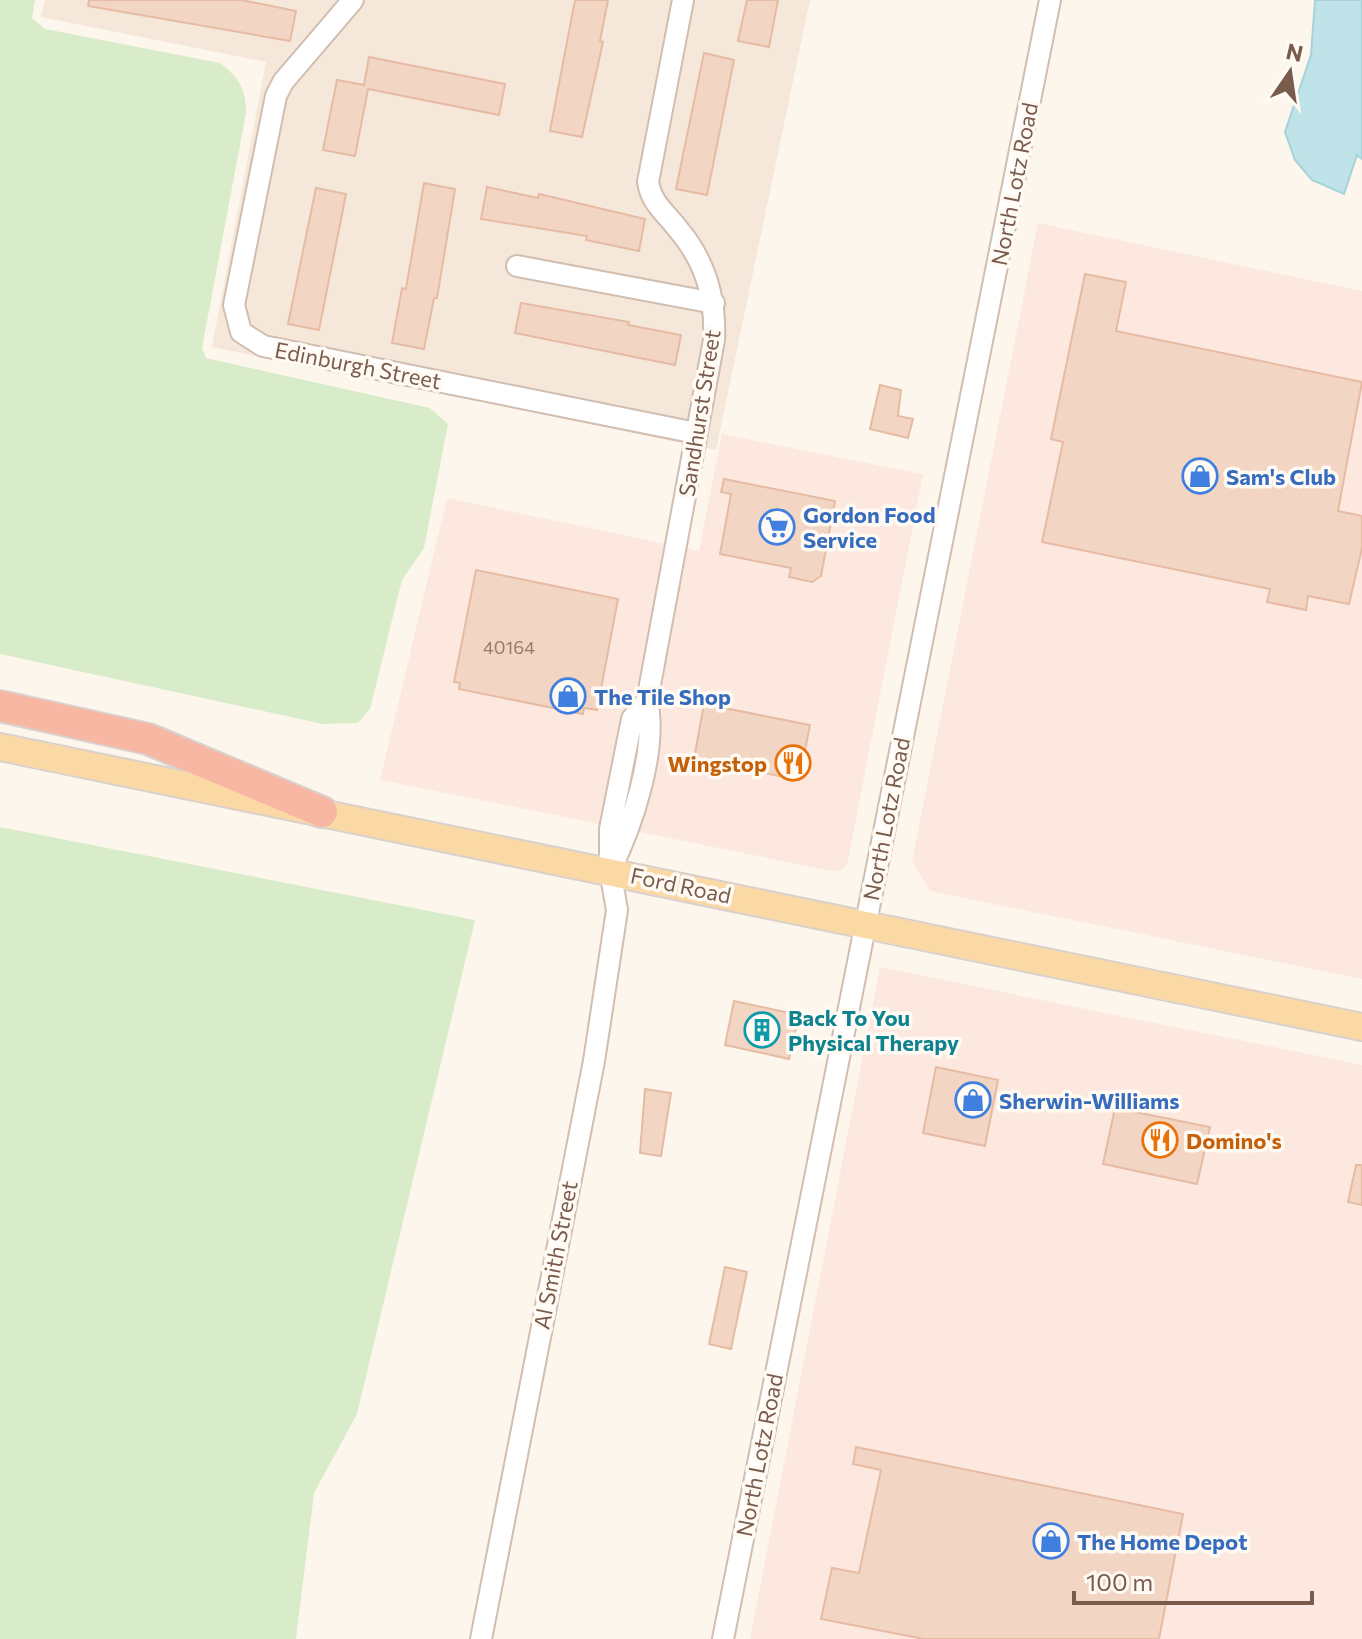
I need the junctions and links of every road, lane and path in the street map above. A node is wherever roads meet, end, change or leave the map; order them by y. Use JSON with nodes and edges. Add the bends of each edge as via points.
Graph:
{"nodes":[{"id":1,"x":683,"y":0,"type":"edge"},
{"id":2,"x":1050,"y":0,"type":"edge"},
{"id":3,"x":352,"y":1,"type":"edge"},
{"id":4,"x":517,"y":266,"type":"dead end"},
{"id":5,"x":714,"y":303,"type":"junction"},
{"id":6,"x":696,"y":433,"type":"junction"},
{"id":7,"x":0,"y":706,"type":"edge"},
{"id":8,"x":0,"y":747,"type":"edge"},
{"id":9,"x":322,"y":812,"type":"junction"},
{"id":10,"x":610,"y":870,"type":"junction"},
{"id":11,"x":866,"y":924,"type":"junction"},
{"id":12,"x":1362,"y":1027,"type":"edge"},
{"id":13,"x":481,"y":1639,"type":"edge"},
{"id":14,"x":723,"y":1639,"type":"edge"}],
"edges":[{"from":1,"to":5,"type":"street","name":"Sandhurst Street","via":[[648,182],[654,203],[696,255]]},
{"from":2,"to":11,"type":"street","name":"North Lotz Road"},
{"from":3,"to":6,"type":"street","name":"Edinburgh Street","via":[[276,96],[234,305],[241,332],[263,346]]},
{"from":4,"to":5,"type":"street"},
{"from":5,"to":6,"type":"street","name":"Sandhurst Street","via":[[714,340]]},
{"from":6,"to":10,"type":"street","name":"Sandhurst Street","via":[[647,701],[632,719],[610,829]]},
{"from":7,"to":9,"type":"highway","via":[[148,739]]},
{"from":8,"to":9,"type":"main road","name":"Ford Road"},
{"from":9,"to":10,"type":"main road","name":"Ford Road"},
{"from":10,"to":11,"type":"main road","name":"Ford Road"},
{"from":10,"to":13,"type":"street","name":"Al Smith Street","via":[[617,910],[594,1061]]},
{"from":11,"to":12,"type":"main road","name":"Ford Road"},
{"from":11,"to":14,"type":"street","name":"North Lotz Road"}]}
